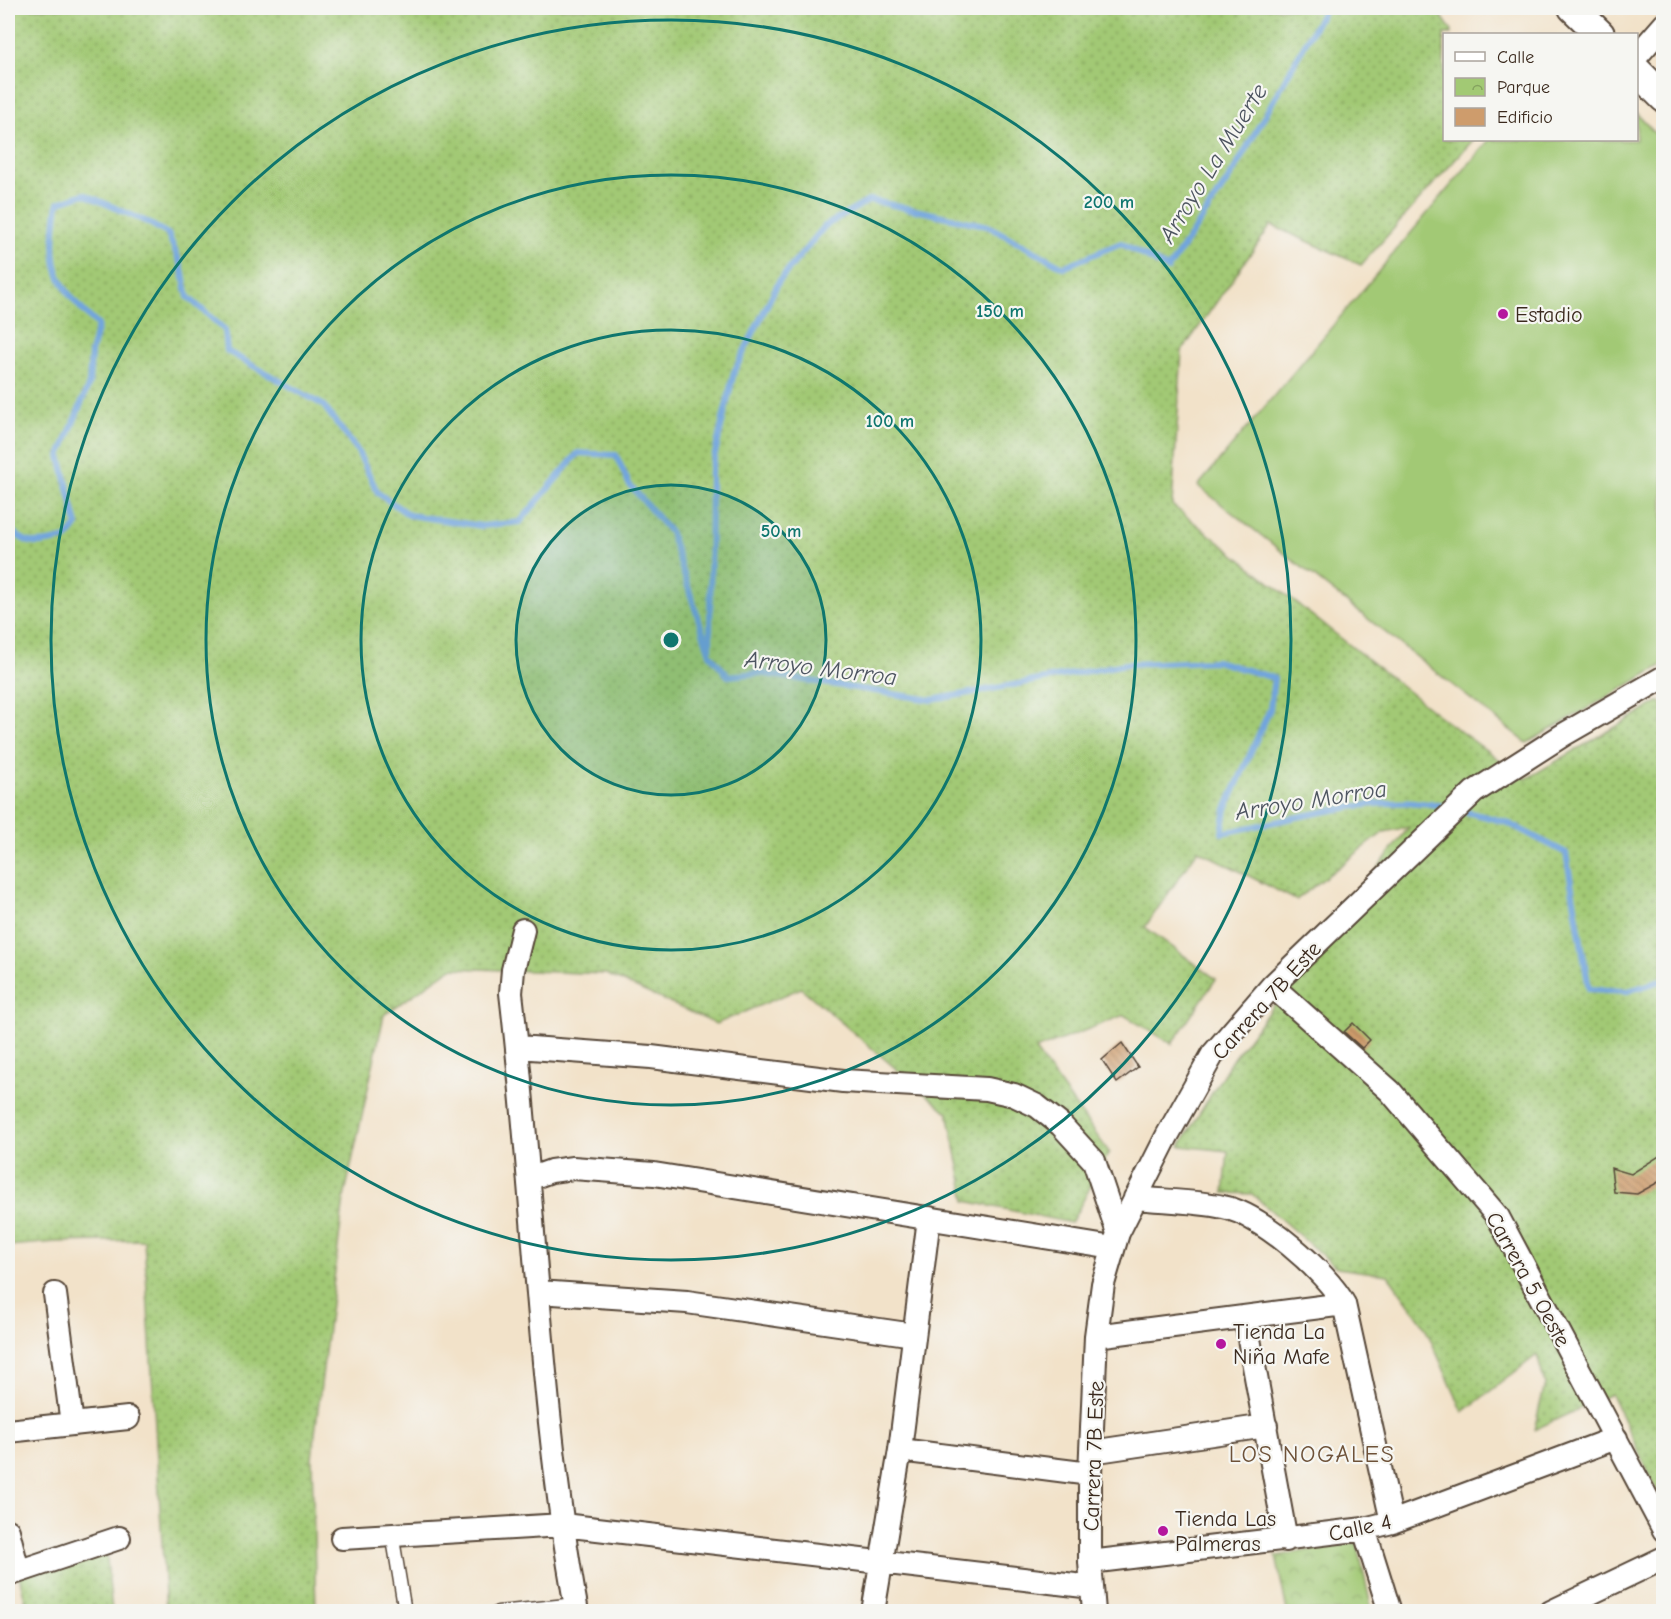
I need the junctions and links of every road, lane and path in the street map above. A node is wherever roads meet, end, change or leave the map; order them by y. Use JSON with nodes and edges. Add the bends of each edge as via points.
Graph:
{"nodes":[{"id":1,"x":1573,"y":8,"type":"edge"},
{"id":2,"x":1664,"y":25,"type":"edge"},
{"id":3,"x":1599,"y":33,"type":"edge"},
{"id":4,"x":1638,"y":55,"type":"edge"},
{"id":5,"x":1638,"y":72,"type":"edge"},
{"id":6,"x":1664,"y":98,"type":"edge"},
{"id":7,"x":1664,"y":677,"type":"edge"},
{"id":8,"x":523,"y":930,"type":"dead end"},
{"id":9,"x":1272,"y":986,"type":"junction"},
{"id":10,"x":518,"y":1047,"type":"junction"},
{"id":11,"x":528,"y":1179,"type":"junction"},
{"id":12,"x":1135,"y":1198,"type":"junction"},
{"id":13,"x":929,"y":1218,"type":"junction"},
{"id":14,"x":1115,"y":1240,"type":"junction"},
{"id":15,"x":538,"y":1292,"type":"junction"},
{"id":16,"x":55,"y":1294,"type":"dead end"},
{"id":17,"x":1344,"y":1304,"type":"junction"},
{"id":18,"x":1245,"y":1317,"type":"junction"},
{"id":19,"x":914,"y":1335,"type":"junction"},
{"id":20,"x":1096,"y":1336,"type":"junction"},
{"id":21,"x":128,"y":1418,"type":"dead end"},
{"id":22,"x":72,"y":1424,"type":"junction"},
{"id":23,"x":1266,"y":1426,"type":"junction"},
{"id":24,"x":8,"y":1431,"type":"edge"},
{"id":25,"x":1616,"y":1438,"type":"junction"},
{"id":26,"x":900,"y":1450,"type":"junction"},
{"id":27,"x":1092,"y":1452,"type":"junction"},
{"id":28,"x":1090,"y":1474,"type":"junction"},
{"id":29,"x":1392,"y":1522,"type":"junction"},
{"id":30,"x":563,"y":1525,"type":"junction"},
{"id":31,"x":1364,"y":1529,"type":"junction"},
{"id":32,"x":1664,"y":1530,"type":"edge"},
{"id":33,"x":8,"y":1531,"type":"edge"},
{"id":34,"x":392,"y":1533,"type":"junction"},
{"id":35,"x":119,"y":1538,"type":"dead end"},
{"id":36,"x":342,"y":1538,"type":"dead end"},
{"id":37,"x":1286,"y":1540,"type":"junction"},
{"id":38,"x":1664,"y":1558,"type":"edge"},
{"id":39,"x":881,"y":1561,"type":"junction"},
{"id":40,"x":1090,"y":1562,"type":"junction"},
{"id":41,"x":13,"y":1573,"type":"edge"},
{"id":42,"x":1092,"y":1587,"type":"junction"},
{"id":43,"x":577,"y":1608,"type":"edge"},
{"id":44,"x":405,"y":1611,"type":"edge"},
{"id":45,"x":498,"y":1611,"type":"edge"},
{"id":46,"x":873,"y":1611,"type":"edge"},
{"id":47,"x":1094,"y":1611,"type":"edge"},
{"id":48,"x":1390,"y":1611,"type":"edge"},
{"id":49,"x":1551,"y":1611,"type":"edge"}],
"edges":[{"from":1,"to":3,"type":"street"},
{"from":2,"to":4,"type":"street"},
{"from":5,"to":6,"type":"street"},
{"from":7,"to":9,"type":"street","name":"Carrera 7B Este","via":[[1474,792]]},
{"from":8,"to":10,"type":"street","via":[[512,993]]},
{"from":9,"to":12,"type":"street","name":"Carrera 7B Este","via":[[1213,1054]]},
{"from":9,"to":25,"type":"street","name":"Carrera 5 Oeste","via":[[1390,1091],[1498,1217]]},
{"from":10,"to":11,"type":"street"},
{"from":10,"to":14,"type":"street","via":[[651,1057],[843,1081],[987,1089],[1014,1095],[1037,1106],[1061,1125],[1094,1161]]},
{"from":11,"to":13,"type":"street","via":[[573,1168],[634,1172]]},
{"from":11,"to":15,"type":"street"},
{"from":12,"to":14,"type":"street","name":"Carrera 7B Este"},
{"from":12,"to":17,"type":"street","via":[[1225,1207],[1247,1215],[1328,1278]]},
{"from":13,"to":14,"type":"street"},
{"from":13,"to":19,"type":"street"},
{"from":14,"to":20,"type":"street","name":"Carrera 7B Este","via":[[1103,1284]]},
{"from":15,"to":19,"type":"street","via":[[687,1302]]},
{"from":15,"to":30,"type":"street"},
{"from":16,"to":22,"type":"street"},
{"from":17,"to":18,"type":"street"},
{"from":17,"to":29,"type":"street"},
{"from":18,"to":20,"type":"street"},
{"from":18,"to":23,"type":"street"},
{"from":19,"to":26,"type":"street"},
{"from":20,"to":27,"type":"street","name":"Carrera 7B Este"},
{"from":21,"to":22,"type":"street"},
{"from":22,"to":24,"type":"street"},
{"from":23,"to":27,"type":"street"},
{"from":23,"to":37,"type":"street"},
{"from":25,"to":29,"type":"street","name":"Calle 4"},
{"from":25,"to":32,"type":"street","name":"Carrera 5 Oeste"},
{"from":26,"to":28,"type":"street"},
{"from":26,"to":39,"type":"street"},
{"from":27,"to":28,"type":"street","name":"Carrera 7B Este"},
{"from":28,"to":40,"type":"street","name":"Carrera 7B Este"},
{"from":29,"to":31,"type":"street","name":"Calle 4"},
{"from":30,"to":34,"type":"street"},
{"from":30,"to":39,"type":"street"},
{"from":30,"to":43,"type":"street"},
{"from":31,"to":37,"type":"street","name":"Calle 4"},
{"from":31,"to":48,"type":"street"},
{"from":33,"to":41,"type":"street"},
{"from":34,"to":36,"type":"street"},
{"from":34,"to":44,"type":"lane"},
{"from":35,"to":41,"type":"street"},
{"from":37,"to":40,"type":"street","name":"Calle 4"},
{"from":38,"to":49,"type":"street"},
{"from":39,"to":42,"type":"street"},
{"from":39,"to":46,"type":"street"},
{"from":40,"to":42,"type":"street","name":"Carrera 7B Este"},
{"from":42,"to":47,"type":"street","name":"Carrera 7B Este"},
{"from":43,"to":45,"type":"lane"}]}
